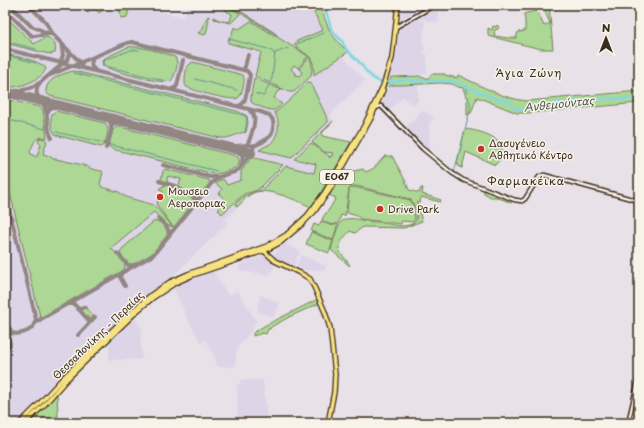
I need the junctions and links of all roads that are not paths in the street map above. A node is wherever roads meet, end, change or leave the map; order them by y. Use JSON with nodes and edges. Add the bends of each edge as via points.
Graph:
{"nodes":[{"id":1,"x":398,"y":5,"type":"edge"},
{"id":2,"x":435,"y":5,"type":"edge"},
{"id":3,"x":396,"y":27,"type":"junction"},
{"id":4,"x":384,"y":86,"type":"junction"},
{"id":5,"x":379,"y":102,"type":"junction"},
{"id":6,"x":381,"y":106,"type":"junction"},
{"id":7,"x":375,"y":110,"type":"junction"},
{"id":8,"x":639,"y":201,"type":"edge"},
{"id":9,"x":264,"y":249,"type":"junction"},
{"id":10,"x":257,"y":254,"type":"junction"},
{"id":11,"x":269,"y":256,"type":"junction"},
{"id":12,"x":277,"y":262,"type":"junction"},
{"id":13,"x":639,"y":377,"type":"edge"},
{"id":14,"x":639,"y":397,"type":"edge"},
{"id":15,"x":639,"y":408,"type":"edge"},
{"id":16,"x":20,"y":423,"type":"edge"},
{"id":17,"x":26,"y":423,"type":"edge"},
{"id":18,"x":328,"y":423,"type":"edge"},
{"id":19,"x":628,"y":423,"type":"edge"},
{"id":20,"x":634,"y":423,"type":"edge"}],
"edges":[{"from":1,"to":3,"type":"main road","name":"Θεσσαλονίκης - Περαίας","number":"ΕΟ67"},
{"from":2,"to":3,"type":"street"},
{"from":3,"to":4,"type":"main road","name":"Θεσσαλονίκης - Περαίας","number":"ΕΟ67","via":[[392,58]]},
{"from":4,"to":5,"type":"main road","name":"Θεσσαλονίκης - Περαίας","number":"ΕΟ67"},
{"from":4,"to":9,"type":"main road","name":"Θεσσαλονίκης - Περαίας","number":"ΕΟ67","via":[[364,126],[316,206],[303,221]]},
{"from":5,"to":6,"type":"main road"},
{"from":5,"to":7,"type":"main road","name":"Θεσσαλονίκης - Περαίας","number":"ΕΟ67"},
{"from":6,"to":7,"type":"street"},
{"from":6,"to":8,"type":"street","via":[[423,149],[452,173],[463,180],[515,200],[525,199],[539,177],[544,174]]},
{"from":7,"to":9,"type":"main road","name":"Θεσσαλονίκης - Περαίας","number":"ΕΟ67","via":[[316,210],[279,243]]},
{"from":9,"to":10,"type":"main road","name":"Θεσσαλονίκης - Περαίας"},
{"from":9,"to":11,"type":"main road"},
{"from":9,"to":12,"type":"main road"},
{"from":9,"to":16,"type":"main road","name":"Θεσσαλονίκης - Περαίας","via":[[188,274],[151,295],[66,375]]},
{"from":10,"to":11,"type":"main road"},
{"from":10,"to":17,"type":"main road","name":"Θεσσαλονίκης - Περαίας","via":[[189,276],[154,297],[66,380]]},
{"from":11,"to":12,"type":"main road"},
{"from":12,"to":18,"type":"main road","via":[[310,280],[327,316],[335,368],[334,392]]},
{"from":13,"to":19,"type":"street"},
{"from":14,"to":20,"type":"highway"},
{"from":15,"to":20,"type":"highway"}]}
